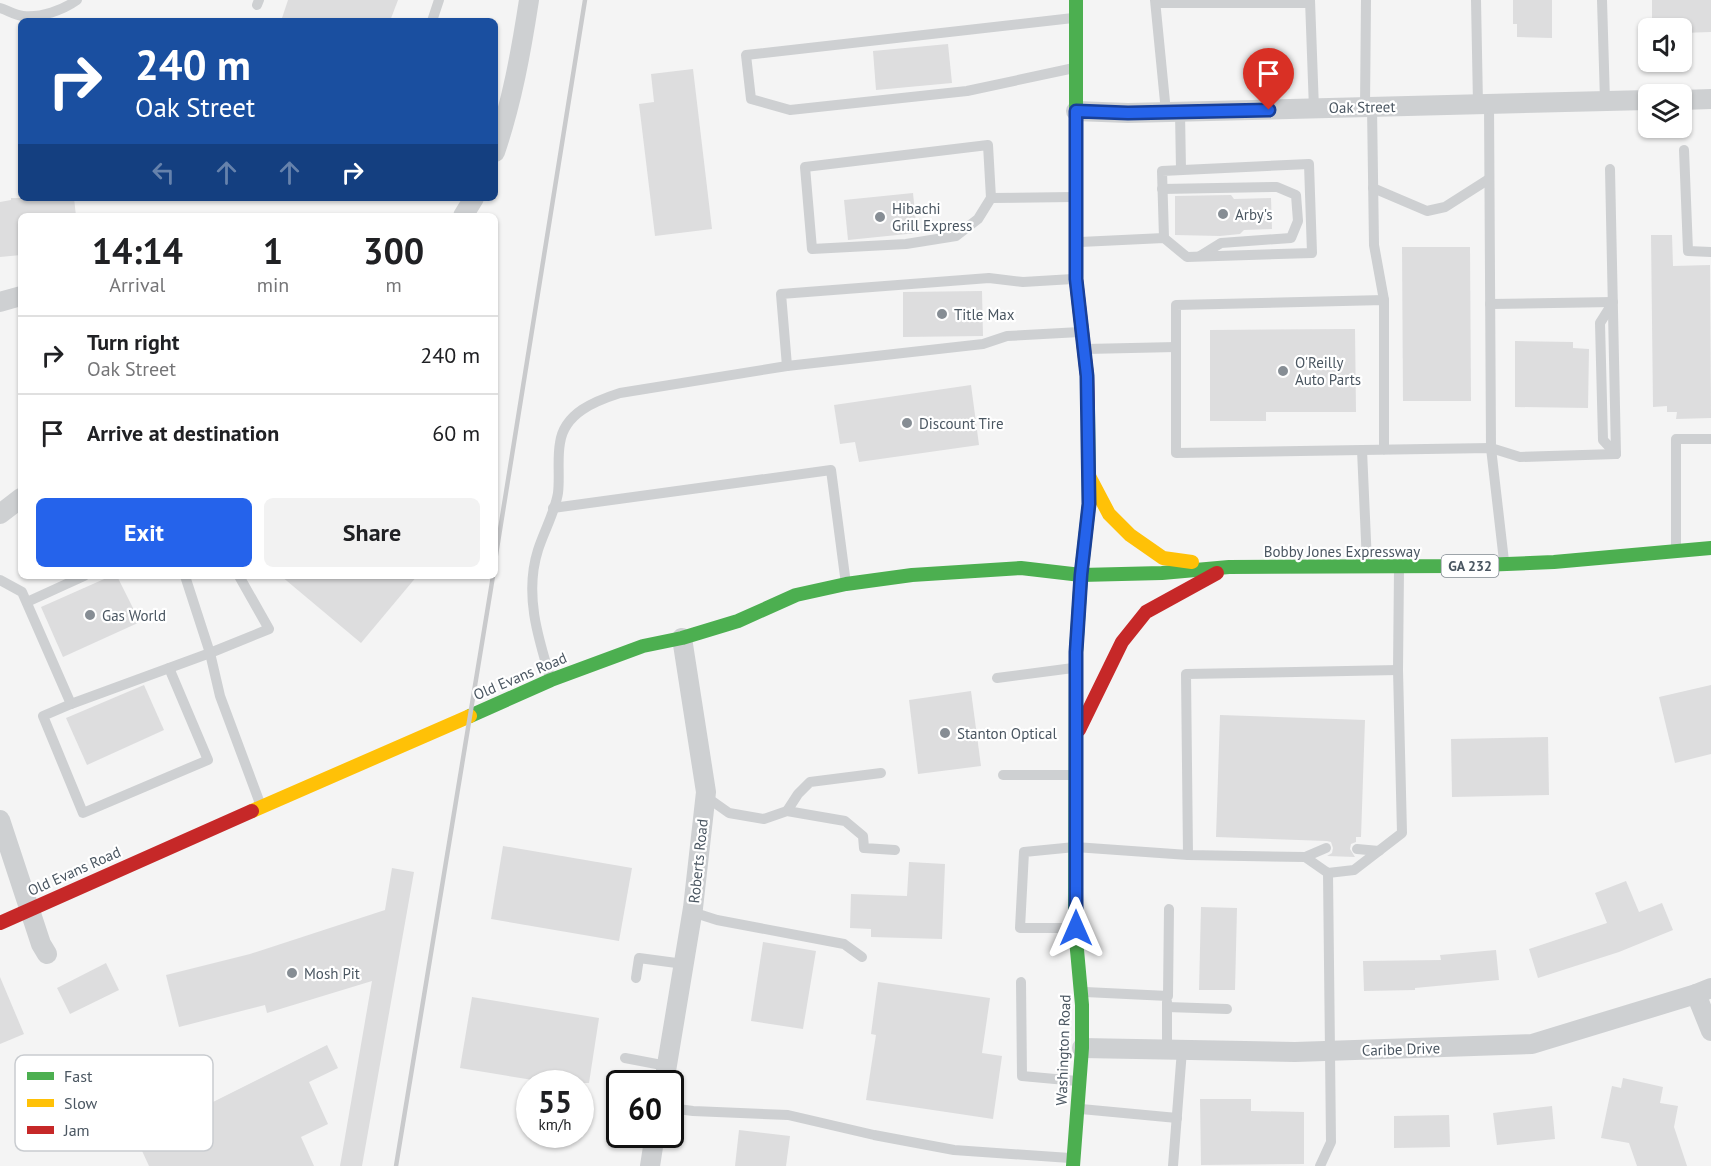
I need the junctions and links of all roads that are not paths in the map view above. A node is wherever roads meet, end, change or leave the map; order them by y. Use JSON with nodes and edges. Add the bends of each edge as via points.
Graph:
{"nodes":[{"id":1,"x":77,"y":0,"type":"edge"},
{"id":2,"x":439,"y":0,"type":"edge"},
{"id":3,"x":529,"y":0,"type":"edge"},
{"id":4,"x":1076,"y":0,"type":"edge"},
{"id":5,"x":1366,"y":0,"type":"edge"},
{"id":6,"x":1476,"y":0,"type":"edge"},
{"id":7,"x":1602,"y":0,"type":"edge"},
{"id":8,"x":1155,"y":1,"type":"edge"},
{"id":9,"x":1310,"y":2,"type":"edge"},
{"id":10,"x":0,"y":8,"type":"edge"},
{"id":11,"x":433,"y":18,"type":"edge"},
{"id":12,"x":1076,"y":18,"type":"junction"},
{"id":13,"x":1078,"y":67,"type":"junction"},
{"id":14,"x":1711,"y":99,"type":"edge"},
{"id":15,"x":1638,"y":100,"type":"edge"},
{"id":16,"x":1692,"y":100,"type":"edge"},
{"id":17,"x":1605,"y":101,"type":"junction"},
{"id":18,"x":1484,"y":104,"type":"junction"},
{"id":19,"x":1369,"y":107,"type":"junction"},
{"id":20,"x":1314,"y":109,"type":"junction"},
{"id":21,"x":1076,"y":111,"type":"junction"},
{"id":22,"x":1173,"y":112,"type":"junction"},
{"id":23,"x":498,"y":143,"type":"edge"},
{"id":24,"x":1684,"y":150,"type":"dead end"},
{"id":25,"x":1610,"y":169,"type":"dead end"},
{"id":26,"x":1181,"y":170,"type":"junction"},
{"id":27,"x":1489,"y":179,"type":"junction"},
{"id":28,"x":1373,"y":188,"type":"junction"},
{"id":29,"x":1162,"y":189,"type":"junction"},
{"id":30,"x":1076,"y":197,"type":"junction"},
{"id":31,"x":991,"y":198,"type":"junction"},
{"id":32,"x":1164,"y":238,"type":"junction"},
{"id":33,"x":1076,"y":242,"type":"junction"},
{"id":34,"x":1711,"y":252,"type":"edge"},
{"id":35,"x":1199,"y":256,"type":"junction"},
{"id":36,"x":1076,"y":279,"type":"junction"},
{"id":37,"x":18,"y":297,"type":"edge"},
{"id":38,"x":1384,"y":300,"type":"junction"},
{"id":39,"x":0,"y":302,"type":"edge"},
{"id":40,"x":1613,"y":302,"type":"junction"},
{"id":41,"x":1490,"y":304,"type":"junction"},
{"id":42,"x":1081,"y":332,"type":"junction"},
{"id":43,"x":1176,"y":347,"type":"junction"},
{"id":44,"x":1084,"y":349,"type":"junction"},
{"id":45,"x":787,"y":366,"type":"junction"},
{"id":46,"x":1711,"y":439,"type":"edge"},
{"id":47,"x":1491,"y":448,"type":"junction"},
{"id":48,"x":1362,"y":450,"type":"junction"},
{"id":49,"x":1384,"y":450,"type":"junction"},
{"id":50,"x":1089,"y":475,"type":"junction"},
{"id":51,"x":18,"y":500,"type":"edge"},
{"id":52,"x":553,"y":508,"type":"junction"},
{"id":53,"x":0,"y":514,"type":"edge"},
{"id":54,"x":1711,"y":548,"type":"edge"},
{"id":55,"x":1676,"y":551,"type":"junction"},
{"id":56,"x":1504,"y":564,"type":"junction"},
{"id":57,"x":1229,"y":567,"type":"junction"},
{"id":58,"x":1399,"y":567,"type":"junction"},
{"id":59,"x":1367,"y":568,"type":"junction"},
{"id":60,"x":1081,"y":575,"type":"junction"},
{"id":61,"x":77,"y":579,"type":"edge"},
{"id":62,"x":186,"y":579,"type":"edge"},
{"id":63,"x":241,"y":579,"type":"edge"},
{"id":64,"x":0,"y":580,"type":"edge"},
{"id":65,"x":846,"y":584,"type":"junction"},
{"id":66,"x":27,"y":602,"type":"junction"},
{"id":67,"x":682,"y":638,"type":"junction"},
{"id":68,"x":210,"y":653,"type":"junction"},
{"id":69,"x":169,"y":668,"type":"junction"},
{"id":70,"x":1076,"y":668,"type":"junction"},
{"id":71,"x":1398,"y":670,"type":"junction"},
{"id":72,"x":997,"y":678,"type":"dead end"},
{"id":73,"x":551,"y":680,"type":"junction"},
{"id":74,"x":70,"y":704,"type":"junction"},
{"id":75,"x":1076,"y":736,"type":"junction"},
{"id":76,"x":880,"y":773,"type":"dead end"},
{"id":77,"x":1003,"y":775,"type":"dead end"},
{"id":78,"x":1076,"y":775,"type":"junction"},
{"id":79,"x":705,"y":796,"type":"junction"},
{"id":80,"x":261,"y":807,"type":"junction"},
{"id":81,"x":787,"y":811,"type":"junction"},
{"id":82,"x":0,"y":820,"type":"edge"},
{"id":83,"x":1076,"y":847,"type":"junction"},
{"id":84,"x":1326,"y":849,"type":"dead end"},
{"id":85,"x":1357,"y":849,"type":"dead end"},
{"id":86,"x":895,"y":850,"type":"dead end"},
{"id":87,"x":1378,"y":851,"type":"junction"},
{"id":88,"x":1188,"y":855,"type":"junction"},
{"id":89,"x":1305,"y":857,"type":"junction"},
{"id":90,"x":1328,"y":873,"type":"junction"},
{"id":91,"x":30,"y":909,"type":"junction"},
{"id":92,"x":1169,"y":909,"type":"dead end"},
{"id":93,"x":692,"y":912,"type":"junction"},
{"id":94,"x":0,"y":923,"type":"edge"},
{"id":95,"x":1076,"y":928,"type":"junction"},
{"id":96,"x":47,"y":954,"type":"dead end"},
{"id":97,"x":862,"y":957,"type":"dead end"},
{"id":98,"x":684,"y":964,"type":"junction"},
{"id":99,"x":636,"y":978,"type":"dead end"},
{"id":100,"x":1021,"y":982,"type":"dead end"},
{"id":101,"x":1081,"y":991,"type":"junction"},
{"id":102,"x":1704,"y":991,"type":"edge"},
{"id":103,"x":1167,"y":1002,"type":"junction"},
{"id":104,"x":1227,"y":1009,"type":"dead end"},
{"id":105,"x":1711,"y":1031,"type":"edge"},
{"id":106,"x":1082,"y":1048,"type":"junction"},
{"id":107,"x":1174,"y":1050,"type":"junction"},
{"id":108,"x":1331,"y":1051,"type":"junction"},
{"id":109,"x":625,"y":1058,"type":"dead end"},
{"id":110,"x":655,"y":1070,"type":"edge"},
{"id":111,"x":666,"y":1070,"type":"edge"},
{"id":112,"x":1080,"y":1081,"type":"junction"},
{"id":113,"x":1078,"y":1108,"type":"junction"},
{"id":114,"x":684,"y":1110,"type":"edge"},
{"id":115,"x":1177,"y":1118,"type":"junction"},
{"id":116,"x":653,"y":1148,"type":"edge"},
{"id":117,"x":1073,"y":1162,"type":"edge"},
{"id":118,"x":650,"y":1166,"type":"edge"},
{"id":119,"x":1173,"y":1166,"type":"edge"},
{"id":120,"x":1320,"y":1166,"type":"edge"}],
"edges":[{"from":1,"to":10,"type":"lane","via":[[64,10],[34,15],[23,16]]},
{"from":2,"to":11,"type":"lane"},
{"from":3,"to":23,"type":"street","via":[[519,64]]},
{"from":4,"to":12,"type":"main road","name":"Washington Road"},
{"from":5,"to":19,"type":"lane"},
{"from":6,"to":18,"type":"lane"},
{"from":7,"to":17,"type":"lane"},
{"from":8,"to":9,"type":"lane"},
{"from":8,"to":22,"type":"lane"},
{"from":9,"to":20,"type":"lane"},
{"from":12,"to":13,"type":"main road","name":"Washington Road"},
{"from":12,"to":13,"type":"lane","via":[[746,55],[751,99],[790,111],[967,91]]},
{"from":13,"to":21,"type":"main road","name":"Washington Road"},
{"from":14,"to":16,"type":"street"},
{"from":15,"to":17,"type":"street","name":"Oak Street"},
{"from":17,"to":18,"type":"street","name":"Oak Street"},
{"from":18,"to":19,"type":"street","name":"Oak Street"},
{"from":18,"to":27,"type":"lane"},
{"from":19,"to":20,"type":"street","name":"Oak Street"},
{"from":19,"to":28,"type":"lane"},
{"from":20,"to":22,"type":"street","name":"Oak Street"},
{"from":21,"to":22,"type":"street","name":"Oak Street"},
{"from":21,"to":30,"type":"main road","name":"Washington Road"},
{"from":22,"to":26,"type":"lane"},
{"from":24,"to":34,"type":"lane","via":[[1688,251]]},
{"from":25,"to":40,"type":"lane"},
{"from":26,"to":29,"type":"lane","via":[[1162,171]]},
{"from":26,"to":35,"type":"lane","via":[[1309,164],[1312,254]]},
{"from":27,"to":28,"type":"lane","via":[[1445,207],[1427,211]]},
{"from":27,"to":41,"type":"lane"},
{"from":28,"to":38,"type":"lane","via":[[1374,245]]},
{"from":29,"to":32,"type":"lane"},
{"from":29,"to":35,"type":"lane","via":[[1277,187],[1296,195],[1298,221],[1291,238],[1221,243]]},
{"from":30,"to":31,"type":"lane"},
{"from":30,"to":33,"type":"main road","name":"Washington Road"},
{"from":31,"to":31,"type":"lane","via":[[988,145],[805,166],[812,249],[906,244],[957,236],[978,219]]},
{"from":32,"to":33,"type":"lane"},
{"from":32,"to":35,"type":"lane","via":[[1187,257]]},
{"from":33,"to":36,"type":"main road","name":"Washington Road"},
{"from":36,"to":42,"type":"main road","name":"Washington Road"},
{"from":36,"to":45,"type":"lane","via":[[1023,282],[989,278],[781,294]]},
{"from":37,"to":39,"type":"street"},
{"from":38,"to":43,"type":"lane","via":[[1176,305]]},
{"from":38,"to":49,"type":"lane"},
{"from":40,"to":41,"type":"lane"},
{"from":40,"to":47,"type":"lane","via":[[1616,454],[1520,457]]},
{"from":41,"to":47,"type":"lane"},
{"from":42,"to":44,"type":"main road","name":"Washington Road"},
{"from":42,"to":45,"type":"lane","via":[[1007,336],[983,344]]},
{"from":43,"to":44,"type":"lane"},
{"from":43,"to":48,"type":"lane","via":[[1176,453]]},
{"from":44,"to":50,"type":"main road","name":"Washington Road"},
{"from":45,"to":52,"type":"lane","via":[[620,393],[596,401],[568,422],[560,441],[558,495]]},
{"from":46,"to":55,"type":"lane","via":[[1676,439]]},
{"from":47,"to":49,"type":"lane"},
{"from":47,"to":56,"type":"lane"},
{"from":48,"to":49,"type":"lane"},
{"from":48,"to":59,"type":"lane"},
{"from":50,"to":57,"type":"main road","via":[[1109,514],[1130,535],[1163,558]]},
{"from":50,"to":60,"type":"main road","name":"Washington Road"},
{"from":51,"to":53,"type":"street"},
{"from":52,"to":65,"type":"lane","via":[[831,470]]},
{"from":52,"to":73,"type":"lane","via":[[532,577],[536,633]]},
{"from":54,"to":55,"type":"main road","name":"Bobby Jones Expressway","number":"GA 232"},
{"from":55,"to":56,"type":"main road","name":"Bobby Jones Expressway","number":"GA 232"},
{"from":56,"to":58,"type":"main road","name":"Bobby Jones Expressway","number":"GA 232"},
{"from":57,"to":59,"type":"main road","name":"Bobby Jones Expressway","number":"GA 232"},
{"from":57,"to":60,"type":"main road","name":"Bobby Jones Expressway","number":"GA 232"},
{"from":57,"to":75,"type":"main road","via":[[1146,612],[1122,642]]},
{"from":58,"to":59,"type":"main road","name":"Bobby Jones Expressway","number":"GA 232"},
{"from":58,"to":71,"type":"lane"},
{"from":60,"to":65,"type":"main road","name":"Old Evans Road","via":[[1021,568],[912,574]]},
{"from":60,"to":70,"type":"main road","name":"Washington Road"},
{"from":61,"to":66,"type":"lane"},
{"from":62,"to":68,"type":"lane"},
{"from":63,"to":68,"type":"lane","via":[[269,629]]},
{"from":64,"to":66,"type":"lane","via":[[22,592]]},
{"from":65,"to":67,"type":"main road","name":"Old Evans Road","via":[[796,595],[738,621]]},
{"from":66,"to":74,"type":"lane"},
{"from":67,"to":73,"type":"main road","name":"Old Evans Road","via":[[643,646]]},
{"from":67,"to":79,"type":"street","name":"Roberts Road"},
{"from":68,"to":69,"type":"lane"},
{"from":68,"to":80,"type":"lane","via":[[220,696]]},
{"from":69,"to":74,"type":"lane"},
{"from":69,"to":74,"type":"lane","via":[[208,760],[83,813],[43,716]]},
{"from":70,"to":72,"type":"lane"},
{"from":70,"to":75,"type":"main road","name":"Washington Road"},
{"from":71,"to":87,"type":"lane","via":[[1402,833]]},
{"from":71,"to":88,"type":"lane","via":[[1186,674]]},
{"from":73,"to":80,"type":"main road","name":"Old Evans Road"},
{"from":75,"to":78,"type":"main road","name":"Washington Road"},
{"from":76,"to":81,"type":"lane","via":[[810,782]]},
{"from":77,"to":78,"type":"lane"},
{"from":78,"to":83,"type":"main road","name":"Washington Road"},
{"from":79,"to":81,"type":"lane","via":[[729,813],[764,819]]},
{"from":79,"to":93,"type":"street","name":"Roberts Road"},
{"from":80,"to":91,"type":"main road","name":"Old Evans Road"},
{"from":81,"to":86,"type":"lane","via":[[845,821],[863,836],[864,848]]},
{"from":82,"to":91,"type":"street"},
{"from":83,"to":88,"type":"lane"},
{"from":83,"to":95,"type":"main road","name":"Washington Road"},
{"from":83,"to":95,"type":"lane","via":[[1024,852],[1020,928]]},
{"from":84,"to":89,"type":"lane"},
{"from":85,"to":87,"type":"lane"},
{"from":87,"to":90,"type":"lane","via":[[1353,870]]},
{"from":88,"to":89,"type":"lane"},
{"from":89,"to":90,"type":"lane"},
{"from":90,"to":108,"type":"lane"},
{"from":91,"to":94,"type":"main road","name":"Old Evans Road"},
{"from":91,"to":96,"type":"street"},
{"from":92,"to":103,"type":"lane"},
{"from":93,"to":97,"type":"lane","via":[[844,944]]},
{"from":93,"to":98,"type":"street","name":"Roberts Road"},
{"from":95,"to":101,"type":"main road","name":"Washington Road"},
{"from":98,"to":99,"type":"lane","via":[[639,958]]},
{"from":98,"to":111,"type":"street","name":"Roberts Road"},
{"from":100,"to":112,"type":"lane","via":[[1022,1076]]},
{"from":101,"to":103,"type":"lane"},
{"from":101,"to":106,"type":"main road","name":"Washington Road"},
{"from":102,"to":105,"type":"street"},
{"from":102,"to":108,"type":"street","name":"Caribe Drive","via":[[1532,1044]]},
{"from":103,"to":104,"type":"lane"},
{"from":103,"to":107,"type":"lane"},
{"from":106,"to":107,"type":"street","name":"Caribe Drive"},
{"from":106,"to":112,"type":"main road","name":"Washington Road"},
{"from":107,"to":108,"type":"street","name":"Caribe Drive"},
{"from":107,"to":115,"type":"lane"},
{"from":108,"to":120,"type":"lane","via":[[1332,1142]]},
{"from":109,"to":110,"type":"lane"},
{"from":112,"to":113,"type":"main road","name":"Washington Road"},
{"from":113,"to":115,"type":"lane"},
{"from":113,"to":117,"type":"main road","name":"Washington Road"},
{"from":114,"to":117,"type":"lane","via":[[788,1115],[954,1150]]},
{"from":115,"to":119,"type":"lane"},
{"from":116,"to":118,"type":"street"}]}
